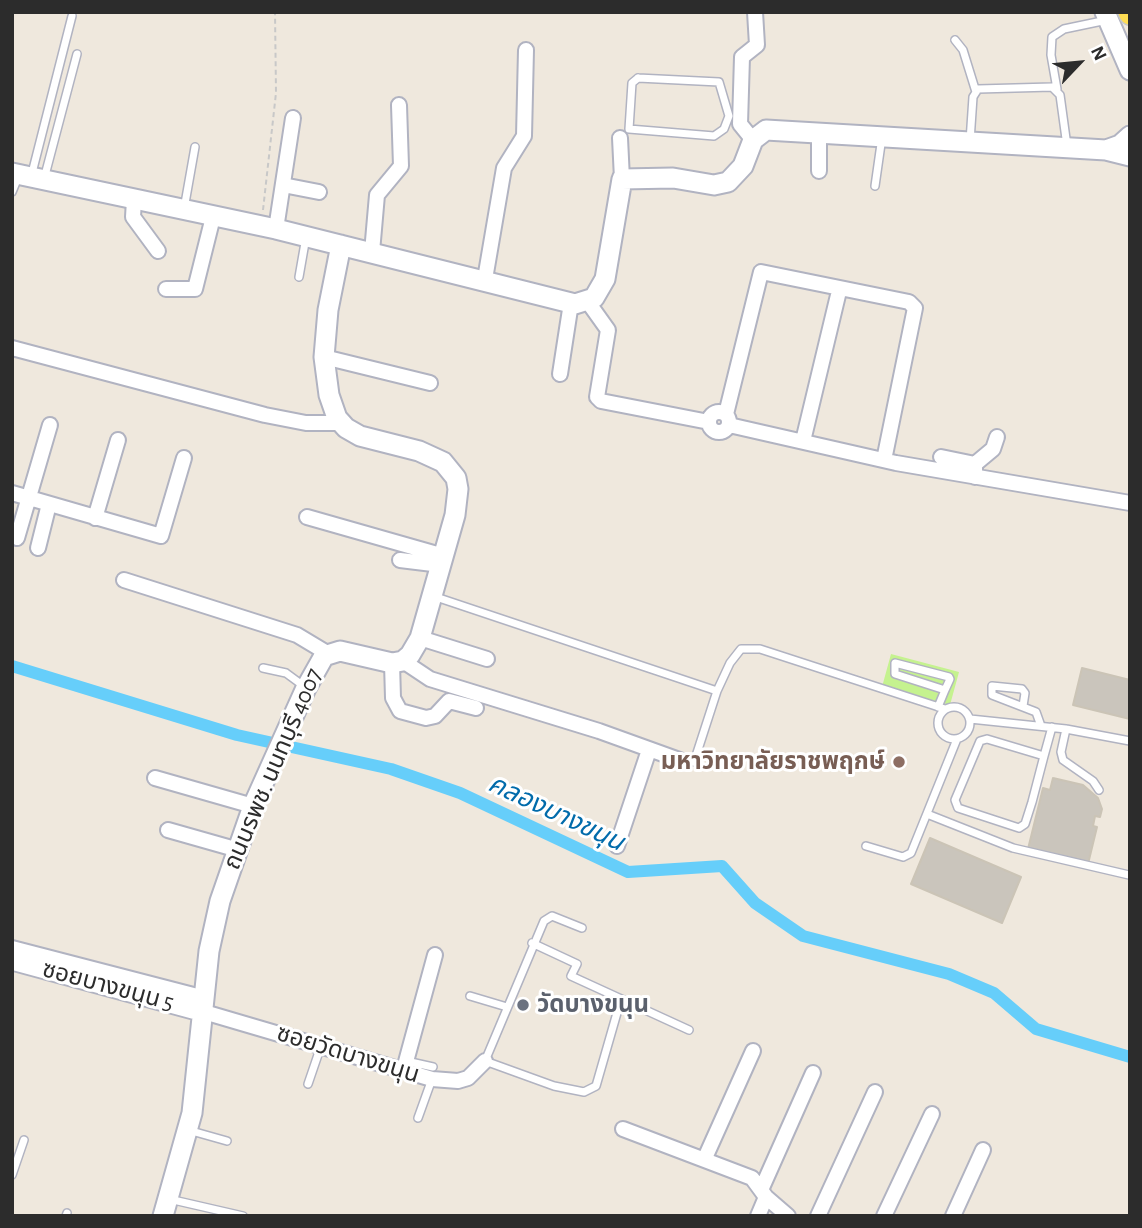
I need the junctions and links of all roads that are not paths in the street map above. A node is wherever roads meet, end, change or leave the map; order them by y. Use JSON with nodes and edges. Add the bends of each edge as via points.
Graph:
{"nodes":[{"id":1,"x":755,"y":12,"type":"edge"},
{"id":2,"x":72,"y":16,"type":"dead end"},
{"id":3,"x":1106,"y":16,"type":"edge"},
{"id":4,"x":955,"y":40,"type":"dead end"},
{"id":5,"x":526,"y":50,"type":"dead end"},
{"id":6,"x":77,"y":54,"type":"dead end"},
{"id":7,"x":1130,"y":70,"type":"edge"},
{"id":8,"x":1056,"y":89,"type":"junction"},
{"id":9,"x":976,"y":92,"type":"junction"},
{"id":10,"x":399,"y":105,"type":"dead end"},
{"id":11,"x":293,"y":118,"type":"dead end"},
{"id":12,"x":734,"y":120,"type":"junction"},
{"id":13,"x":819,"y":132,"type":"junction"},
{"id":14,"x":883,"y":136,"type":"junction"},
{"id":15,"x":1130,"y":136,"type":"edge"},
{"id":16,"x":620,"y":138,"type":"dead end"},
{"id":17,"x":753,"y":140,"type":"junction"},
{"id":18,"x":970,"y":142,"type":"junction"},
{"id":19,"x":195,"y":146,"type":"dead end"},
{"id":20,"x":1067,"y":148,"type":"junction"},
{"id":21,"x":1106,"y":150,"type":"junction"},
{"id":22,"x":1130,"y":156,"type":"edge"},
{"id":23,"x":820,"y":171,"type":"dead end"},
{"id":24,"x":622,"y":179,"type":"junction"},
{"id":25,"x":23,"y":180,"type":"edge"},
{"id":26,"x":283,"y":185,"type":"junction"},
{"id":27,"x":875,"y":186,"type":"dead end"},
{"id":28,"x":319,"y":192,"type":"dead end"},
{"id":29,"x":134,"y":200,"type":"junction"},
{"id":30,"x":184,"y":210,"type":"junction"},
{"id":31,"x":213,"y":217,"type":"junction"},
{"id":32,"x":268,"y":227,"type":"junction"},
{"id":33,"x":306,"y":237,"type":"junction"},
{"id":34,"x":341,"y":245,"type":"junction"},
{"id":35,"x":158,"y":251,"type":"dead end"},
{"id":36,"x":372,"y":252,"type":"junction"},
{"id":37,"x":299,"y":277,"type":"dead end"},
{"id":38,"x":485,"y":279,"type":"junction"},
{"id":39,"x":166,"y":289,"type":"dead end"},
{"id":40,"x":839,"y":290,"type":"junction"},
{"id":41,"x":579,"y":302,"type":"junction"},
{"id":42,"x":12,"y":348,"type":"edge"},
{"id":43,"x":324,"y":358,"type":"junction"},
{"id":44,"x":560,"y":374,"type":"dead end"},
{"id":45,"x":430,"y":383,"type":"dead end"},
{"id":46,"x":727,"y":420,"type":"junction"},
{"id":47,"x":340,"y":424,"type":"junction"},
{"id":48,"x":50,"y":425,"type":"dead end"},
{"id":49,"x":998,"y":436,"type":"dead end"},
{"id":50,"x":118,"y":440,"type":"dead end"},
{"id":51,"x":803,"y":441,"type":"junction"},
{"id":52,"x":941,"y":457,"type":"dead end"},
{"id":53,"x":184,"y":458,"type":"dead end"},
{"id":54,"x":884,"y":460,"type":"junction"},
{"id":55,"x":975,"y":470,"type":"junction"},
{"id":56,"x":12,"y":493,"type":"edge"},
{"id":57,"x":29,"y":497,"type":"junction"},
{"id":58,"x":1130,"y":503,"type":"edge"},
{"id":59,"x":49,"y":504,"type":"junction"},
{"id":60,"x":307,"y":517,"type":"dead end"},
{"id":61,"x":95,"y":518,"type":"junction"},
{"id":62,"x":17,"y":538,"type":"dead end"},
{"id":63,"x":38,"y":548,"type":"dead end"},
{"id":64,"x":400,"y":560,"type":"dead end"},
{"id":65,"x":442,"y":561,"type":"junction"},
{"id":66,"x":124,"y":580,"type":"dead end"},
{"id":67,"x":433,"y":596,"type":"junction"},
{"id":68,"x":420,"y":638,"type":"junction"},
{"id":69,"x":327,"y":653,"type":"junction"},
{"id":70,"x":487,"y":659,"type":"dead end"},
{"id":71,"x":397,"y":662,"type":"junction"},
{"id":72,"x":263,"y":668,"type":"dead end"},
{"id":73,"x":306,"y":688,"type":"junction"},
{"id":74,"x":945,"y":690,"type":"junction"},
{"id":75,"x":717,"y":691,"type":"junction"},
{"id":76,"x":1023,"y":706,"type":"junction"},
{"id":77,"x":476,"y":708,"type":"dead end"},
{"id":78,"x":941,"y":708,"type":"junction"},
{"id":79,"x":970,"y":719,"type":"junction"},
{"id":80,"x":1041,"y":726,"type":"junction"},
{"id":81,"x":1052,"y":727,"type":"junction"},
{"id":82,"x":1066,"y":729,"type":"junction"},
{"id":83,"x":957,"y":739,"type":"junction"},
{"id":84,"x":1130,"y":741,"type":"edge"},
{"id":85,"x":649,"y":750,"type":"junction"},
{"id":86,"x":1044,"y":756,"type":"junction"},
{"id":87,"x":690,"y":762,"type":"joint"},
{"id":88,"x":155,"y":778,"type":"dead end"},
{"id":89,"x":1099,"y":790,"type":"dead end"},
{"id":90,"x":253,"y":806,"type":"junction"},
{"id":91,"x":927,"y":814,"type":"junction"},
{"id":92,"x":168,"y":831,"type":"dead end"},
{"id":93,"x":617,"y":846,"type":"dead end"},
{"id":94,"x":866,"y":846,"type":"dead end"},
{"id":95,"x":235,"y":849,"type":"junction"},
{"id":96,"x":1129,"y":875,"type":"edge"},
{"id":97,"x":582,"y":928,"type":"dead end"},
{"id":98,"x":532,"y":943,"type":"junction"},
{"id":99,"x":12,"y":948,"type":"edge"},
{"id":100,"x":435,"y":954,"type":"dead end"},
{"id":101,"x":12,"y":960,"type":"edge"},
{"id":102,"x":470,"y":996,"type":"dead end"},
{"id":103,"x":621,"y":999,"type":"junction"},
{"id":104,"x":204,"y":1005,"type":"junction"},
{"id":105,"x":507,"y":1007,"type":"junction"},
{"id":106,"x":689,"y":1030,"type":"dead end"},
{"id":107,"x":321,"y":1045,"type":"junction"},
{"id":108,"x":753,"y":1051,"type":"dead end"},
{"id":109,"x":485,"y":1061,"type":"junction"},
{"id":110,"x":405,"y":1065,"type":"junction"},
{"id":111,"x":432,"y":1073,"type":"junction"},
{"id":112,"x":813,"y":1073,"type":"dead end"},
{"id":113,"x":308,"y":1084,"type":"dead end"},
{"id":114,"x":876,"y":1092,"type":"dead end"},
{"id":115,"x":932,"y":1114,"type":"dead end"},
{"id":116,"x":418,"y":1118,"type":"dead end"},
{"id":117,"x":623,"y":1129,"type":"dead end"},
{"id":118,"x":188,"y":1130,"type":"junction"},
{"id":119,"x":24,"y":1140,"type":"dead end"},
{"id":120,"x":227,"y":1141,"type":"dead end"},
{"id":121,"x":983,"y":1150,"type":"dead end"},
{"id":122,"x":705,"y":1158,"type":"junction"},
{"id":123,"x":12,"y":1175,"type":"edge"},
{"id":124,"x":763,"y":1193,"type":"junction"},
{"id":125,"x":166,"y":1207,"type":"edge"},
{"id":126,"x":243,"y":1216,"type":"edge"},
{"id":127,"x":758,"y":1216,"type":"edge"},
{"id":128,"x":788,"y":1216,"type":"edge"},
{"id":129,"x":818,"y":1216,"type":"edge"},
{"id":130,"x":884,"y":1216,"type":"edge"},
{"id":131,"x":953,"y":1216,"type":"edge"}],
"edges":[{"from":1,"to":12,"type":"street","via":[[757,45],[742,57]]},
{"from":2,"to":25,"type":"lane"},
{"from":3,"to":7,"type":"street"},
{"from":3,"to":8,"type":"lane","via":[[1052,37]]},
{"from":4,"to":9,"type":"lane","via":[[963,50]]},
{"from":5,"to":38,"type":"street","via":[[524,136],[506,162]]},
{"from":6,"to":25,"type":"lane"},
{"from":8,"to":9,"type":"lane","via":[[989,87]]},
{"from":8,"to":20,"type":"lane"},
{"from":9,"to":18,"type":"lane"},
{"from":10,"to":36,"type":"street","via":[[401,166],[377,195]]},
{"from":11,"to":26,"type":"street"},
{"from":12,"to":12,"type":"lane","via":[[719,82],[638,78],[632,83],[628,124],[634,132],[714,136]]},
{"from":12,"to":17,"type":"street"},
{"from":13,"to":14,"type":"street"},
{"from":13,"to":17,"type":"street","via":[[766,130]]},
{"from":13,"to":23,"type":"street"},
{"from":14,"to":18,"type":"street"},
{"from":14,"to":27,"type":"lane"},
{"from":15,"to":21,"type":"street"},
{"from":16,"to":24,"type":"street"},
{"from":17,"to":24,"type":"street","via":[[743,166],[728,182]]},
{"from":18,"to":20,"type":"street"},
{"from":19,"to":30,"type":"lane"},
{"from":20,"to":21,"type":"street"},
{"from":21,"to":22,"type":"street"},
{"from":24,"to":41,"type":"street","via":[[605,279],[599,291]]},
{"from":25,"to":29,"type":"street"},
{"from":26,"to":28,"type":"street"},
{"from":26,"to":32,"type":"street"},
{"from":29,"to":30,"type":"street"},
{"from":29,"to":35,"type":"street","via":[[133,217]]},
{"from":30,"to":31,"type":"street"},
{"from":31,"to":32,"type":"street"},
{"from":31,"to":39,"type":"street","via":[[195,289]]},
{"from":32,"to":33,"type":"street"},
{"from":33,"to":34,"type":"street"},
{"from":33,"to":37,"type":"lane"},
{"from":34,"to":36,"type":"street"},
{"from":34,"to":43,"type":"street"},
{"from":36,"to":38,"type":"street"},
{"from":38,"to":41,"type":"street"},
{"from":40,"to":46,"type":"street","via":[[761,272]]},
{"from":40,"to":51,"type":"street"},
{"from":40,"to":54,"type":"street","via":[[909,302],[915,308]]},
{"from":41,"to":44,"type":"street"},
{"from":41,"to":46,"type":"street","via":[[608,330],[596,391],[601,401],[709,422],[716,432],[725,431]]},
{"from":42,"to":47,"type":"street","via":[[265,415]]},
{"from":43,"to":45,"type":"street"},
{"from":43,"to":47,"type":"street","via":[[329,395]]},
{"from":46,"to":51,"type":"street"},
{"from":47,"to":65,"type":"street","via":[[360,436],[433,456],[449,468],[456,478],[458,500]]},
{"from":48,"to":57,"type":"street"},
{"from":49,"to":55,"type":"street"},
{"from":50,"to":61,"type":"street"},
{"from":51,"to":54,"type":"street"},
{"from":52,"to":55,"type":"street"},
{"from":53,"to":61,"type":"street","via":[[161,536]]},
{"from":54,"to":55,"type":"street"},
{"from":55,"to":58,"type":"street"},
{"from":56,"to":57,"type":"street"},
{"from":57,"to":59,"type":"street"},
{"from":57,"to":62,"type":"street"},
{"from":59,"to":61,"type":"street"},
{"from":59,"to":63,"type":"street"},
{"from":60,"to":65,"type":"street"},
{"from":64,"to":65,"type":"street"},
{"from":65,"to":67,"type":"street"},
{"from":66,"to":69,"type":"street","via":[[297,635]]},
{"from":67,"to":68,"type":"street"},
{"from":67,"to":75,"type":"lane"},
{"from":68,"to":70,"type":"street"},
{"from":68,"to":71,"type":"street"},
{"from":69,"to":71,"type":"street","name":"ถนนรพช. นนทบุรี 4007","via":[[340,651]]},
{"from":69,"to":73,"type":"street","name":"ถนนรพช. นนทบุรี 4007"},
{"from":71,"to":77,"type":"street","via":[[393,698],[400,711],[426,719],[449,701]]},
{"from":71,"to":85,"type":"street","via":[[430,679]]},
{"from":72,"to":73,"type":"lane","via":[[286,673]]},
{"from":73,"to":90,"type":"street","name":"ถนนรพช. นนทบุรี 4007"},
{"from":74,"to":74,"type":"lane","via":[[948,675],[895,663],[894,674]]},
{"from":74,"to":78,"type":"lane"},
{"from":75,"to":78,"type":"lane","via":[[741,649],[760,649]]},
{"from":75,"to":87,"type":"lane"},
{"from":76,"to":76,"type":"lane","via":[[992,695],[992,685],[1022,690]]},
{"from":76,"to":80,"type":"lane","via":[[1037,713]]},
{"from":78,"to":79,"type":"lane","via":[[963,709]]},
{"from":78,"to":83,"type":"lane","via":[[940,729]]},
{"from":79,"to":80,"type":"lane"},
{"from":79,"to":83,"type":"lane","via":[[968,732]]},
{"from":80,"to":81,"type":"lane"},
{"from":81,"to":82,"type":"lane"},
{"from":81,"to":86,"type":"lane"},
{"from":82,"to":84,"type":"lane"},
{"from":82,"to":89,"type":"lane","via":[[1063,760]]},
{"from":83,"to":91,"type":"lane"},
{"from":85,"to":87,"type":"street"},
{"from":85,"to":93,"type":"street"},
{"from":86,"to":86,"type":"lane","via":[[1023,827],[958,808],[955,800],[980,741],[987,739]]},
{"from":88,"to":90,"type":"street"},
{"from":90,"to":95,"type":"street","name":"ถนนรพช. นนทบุรี 4007"},
{"from":91,"to":94,"type":"lane","via":[[906,857]]},
{"from":91,"to":96,"type":"lane","via":[[1013,848]]},
{"from":92,"to":95,"type":"street"},
{"from":95,"to":104,"type":"street","name":"ถนนรพช. นนทบุรี 4007","via":[[209,951]]},
{"from":97,"to":98,"type":"lane","via":[[547,917]]},
{"from":98,"to":103,"type":"lane","via":[[577,964],[571,976]]},
{"from":98,"to":105,"type":"lane"},
{"from":99,"to":104,"type":"street","name":"ซอยวัดบางขนุน"},
{"from":100,"to":110,"type":"street"},
{"from":101,"to":104,"type":"street","name":"ซอยบางขนุน 5"},
{"from":102,"to":105,"type":"lane"},
{"from":103,"to":106,"type":"lane"},
{"from":103,"to":109,"type":"lane","via":[[596,1086],[584,1092]]},
{"from":104,"to":107,"type":"street","name":"ซอยวัดบางขนุน"},
{"from":104,"to":118,"type":"street","name":"ถนนรพช. นนทบุรี 4007"},
{"from":105,"to":109,"type":"lane"},
{"from":107,"to":110,"type":"street","name":"ซอยวัดบางขนุน"},
{"from":107,"to":113,"type":"lane"},
{"from":108,"to":122,"type":"street"},
{"from":109,"to":111,"type":"street","name":"ซอยวัดบางขนุน","via":[[468,1078],[458,1081]]},
{"from":110,"to":111,"type":"street","name":"ซอยวัดบางขนุน"},
{"from":111,"to":116,"type":"lane"},
{"from":112,"to":124,"type":"street"},
{"from":114,"to":129,"type":"street"},
{"from":115,"to":130,"type":"street"},
{"from":117,"to":122,"type":"street"},
{"from":118,"to":120,"type":"lane"},
{"from":118,"to":125,"type":"street","name":"ถนนรพช. นนทบุรี 4007"},
{"from":119,"to":123,"type":"lane"},
{"from":121,"to":131,"type":"street"},
{"from":122,"to":124,"type":"street","via":[[752,1178]]},
{"from":124,"to":127,"type":"street"},
{"from":124,"to":128,"type":"street"},
{"from":125,"to":126,"type":"lane"}]}
